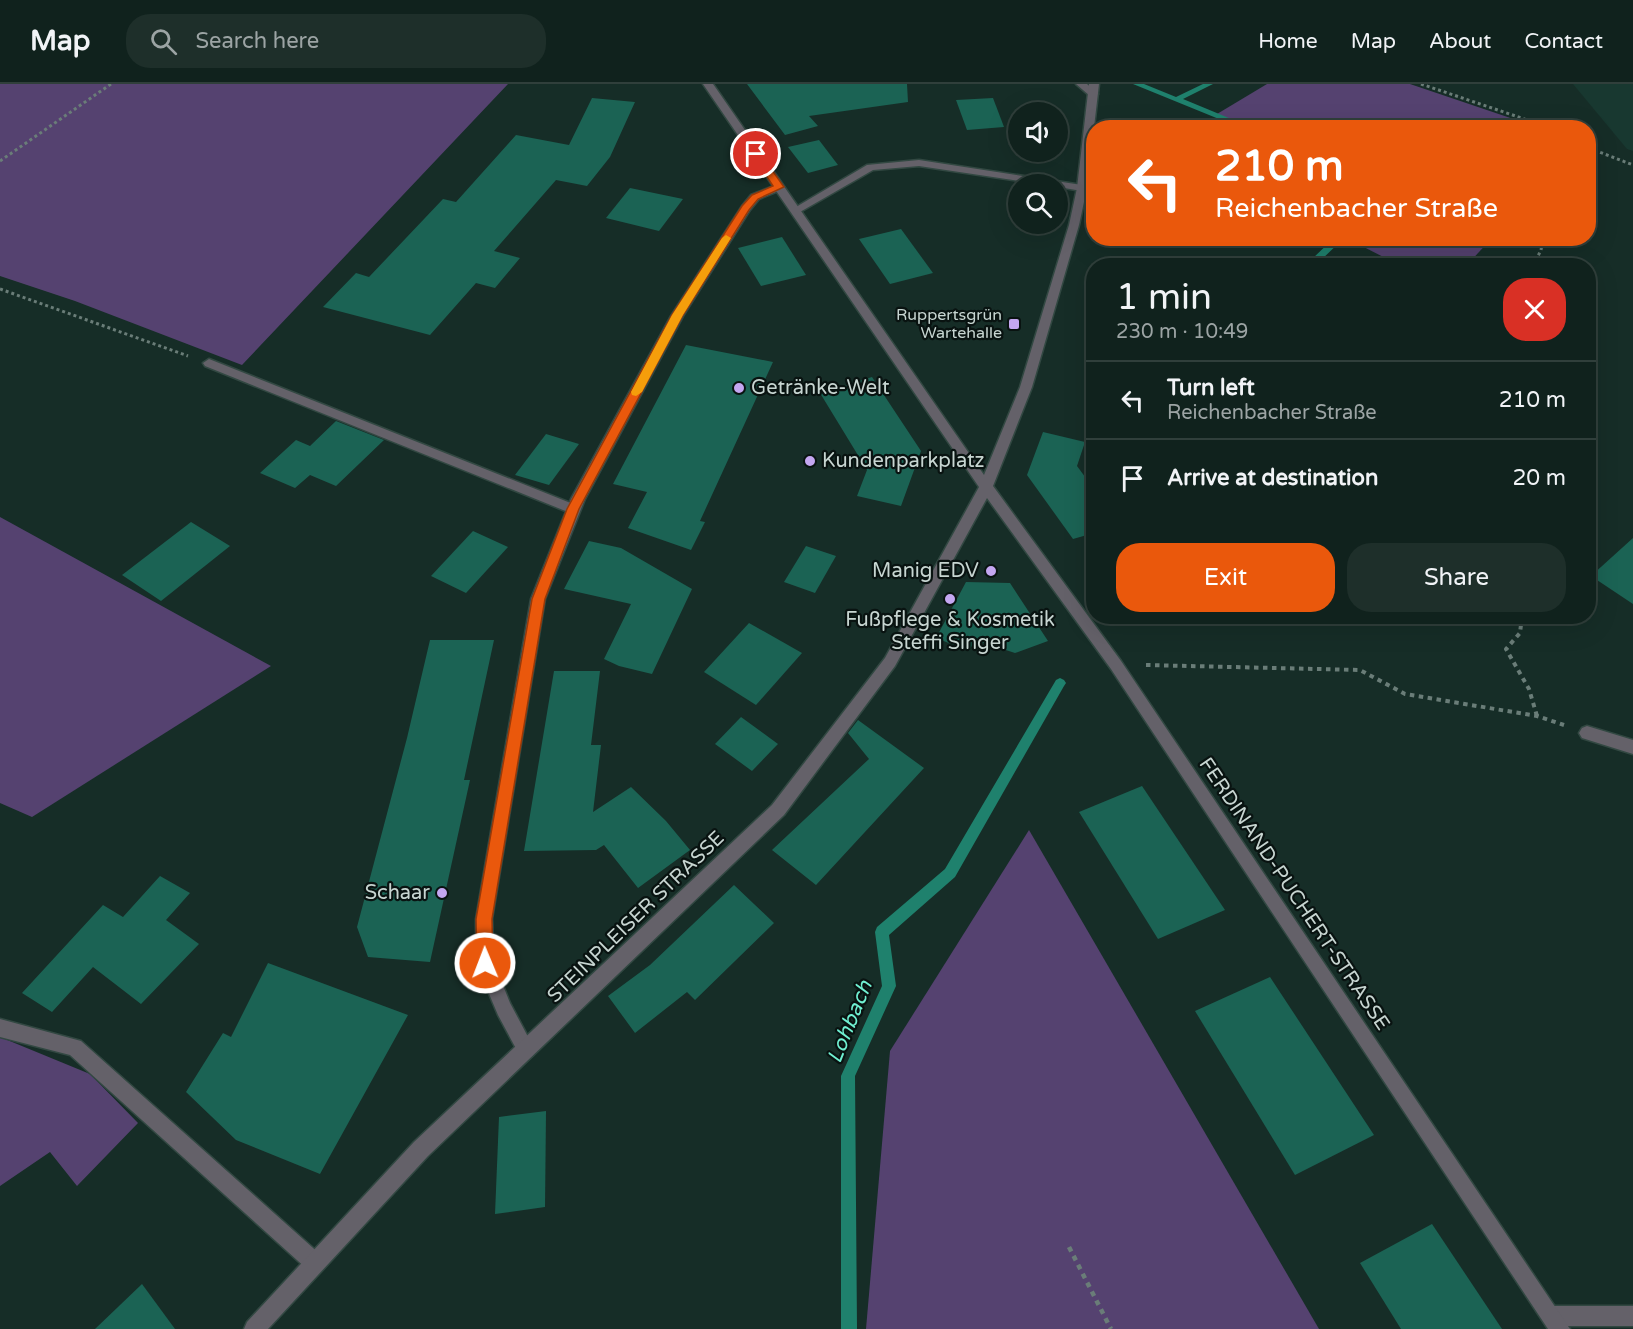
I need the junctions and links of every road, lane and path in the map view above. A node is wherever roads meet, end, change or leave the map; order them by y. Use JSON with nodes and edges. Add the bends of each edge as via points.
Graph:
{"nodes":[{"id":1,"x":111,"y":84,"type":"edge"},
{"id":2,"x":708,"y":84,"type":"edge"},
{"id":3,"x":1081,"y":84,"type":"edge"},
{"id":4,"x":1421,"y":84,"type":"edge"},
{"id":5,"x":1094,"y":88,"type":"edge"},
{"id":6,"x":1090,"y":120,"type":"edge"},
{"id":7,"x":1527,"y":120,"type":"edge"},
{"id":8,"x":1596,"y":152,"type":"edge"},
{"id":9,"x":1086,"y":155,"type":"edge"},
{"id":10,"x":0,"y":161,"type":"edge"},
{"id":11,"x":1633,"y":165,"type":"edge"},
{"id":12,"x":779,"y":187,"type":"junction"},
{"id":13,"x":1082,"y":188,"type":"junction"},
{"id":14,"x":796,"y":210,"type":"junction"},
{"id":15,"x":0,"y":289,"type":"edge"},
{"id":16,"x":209,"y":363,"type":"joint"},
{"id":17,"x":986,"y":487,"type":"junction"},
{"id":18,"x":573,"y":509,"type":"junction"},
{"id":19,"x":1086,"y":624,"type":"edge"},
{"id":20,"x":1086,"y":624,"type":"edge"},
{"id":21,"x":1521,"y":624,"type":"edge"},
{"id":22,"x":1116,"y":665,"type":"junction"},
{"id":23,"x":1536,"y":716,"type":"junction"},
{"id":24,"x":1587,"y":733,"type":"joint"},
{"id":25,"x":1633,"y":747,"type":"edge"},
{"id":26,"x":0,"y":1028,"type":"edge"},
{"id":27,"x":526,"y":1050,"type":"junction"},
{"id":28,"x":1069,"y":1247,"type":"dead end"},
{"id":29,"x":315,"y":1263,"type":"junction"},
{"id":30,"x":1633,"y":1316,"type":"edge"},
{"id":31,"x":1556,"y":1323,"type":"edge"},
{"id":32,"x":254,"y":1329,"type":"edge"},
{"id":33,"x":1111,"y":1329,"type":"edge"}],
"edges":[{"from":1,"to":10,"type":"path"},
{"from":2,"to":12,"type":"street","name":"FERDINAND-PUCHERT-STRASSE"},
{"from":3,"to":5,"type":"street"},
{"from":4,"to":7,"type":"path"},
{"from":5,"to":6,"type":"street","name":"STEINPLEISER STRASSE"},
{"from":8,"to":11,"type":"path"},
{"from":9,"to":13,"type":"street","name":"STEINPLEISER STRASSE"},
{"from":12,"to":14,"type":"street","name":"FERDINAND-PUCHERT-STRASSE"},
{"from":12,"to":18,"type":"street","via":[[755,197],[677,315]]},
{"from":13,"to":14,"type":"street","via":[[920,163],[871,167]]},
{"from":13,"to":17,"type":"street","name":"STEINPLEISER STRASSE","via":[[1026,387]]},
{"from":14,"to":17,"type":"street","name":"FERDINAND-PUCHERT-STRASSE"},
{"from":15,"to":16,"type":"path"},
{"from":16,"to":18,"type":"street"},
{"from":17,"to":20,"type":"street","name":"FERDINAND-PUCHERT-STRASSE"},
{"from":17,"to":27,"type":"street","name":"STEINPLEISER STRASSE","via":[[890,662],[778,810]]},
{"from":18,"to":27,"type":"street","via":[[538,599],[484,919],[485,963]]},
{"from":19,"to":22,"type":"street","name":"FERDINAND-PUCHERT-STRASSE"},
{"from":21,"to":23,"type":"path","via":[[1520,633],[1506,649],[1529,689]]},
{"from":22,"to":23,"type":"path","via":[[1360,670],[1405,694]]},
{"from":22,"to":31,"type":"street","name":"FERDINAND-PUCHERT-STRASSE"},
{"from":23,"to":24,"type":"path"},
{"from":24,"to":25,"type":"street"},
{"from":26,"to":29,"type":"street","via":[[75,1047]]},
{"from":27,"to":29,"type":"street","name":"STEINPLEISER STRASSE","via":[[421,1149]]},
{"from":28,"to":33,"type":"path"},
{"from":29,"to":32,"type":"street","name":"STEINPLEISER STRASSE"},
{"from":30,"to":31,"type":"street"}]}
